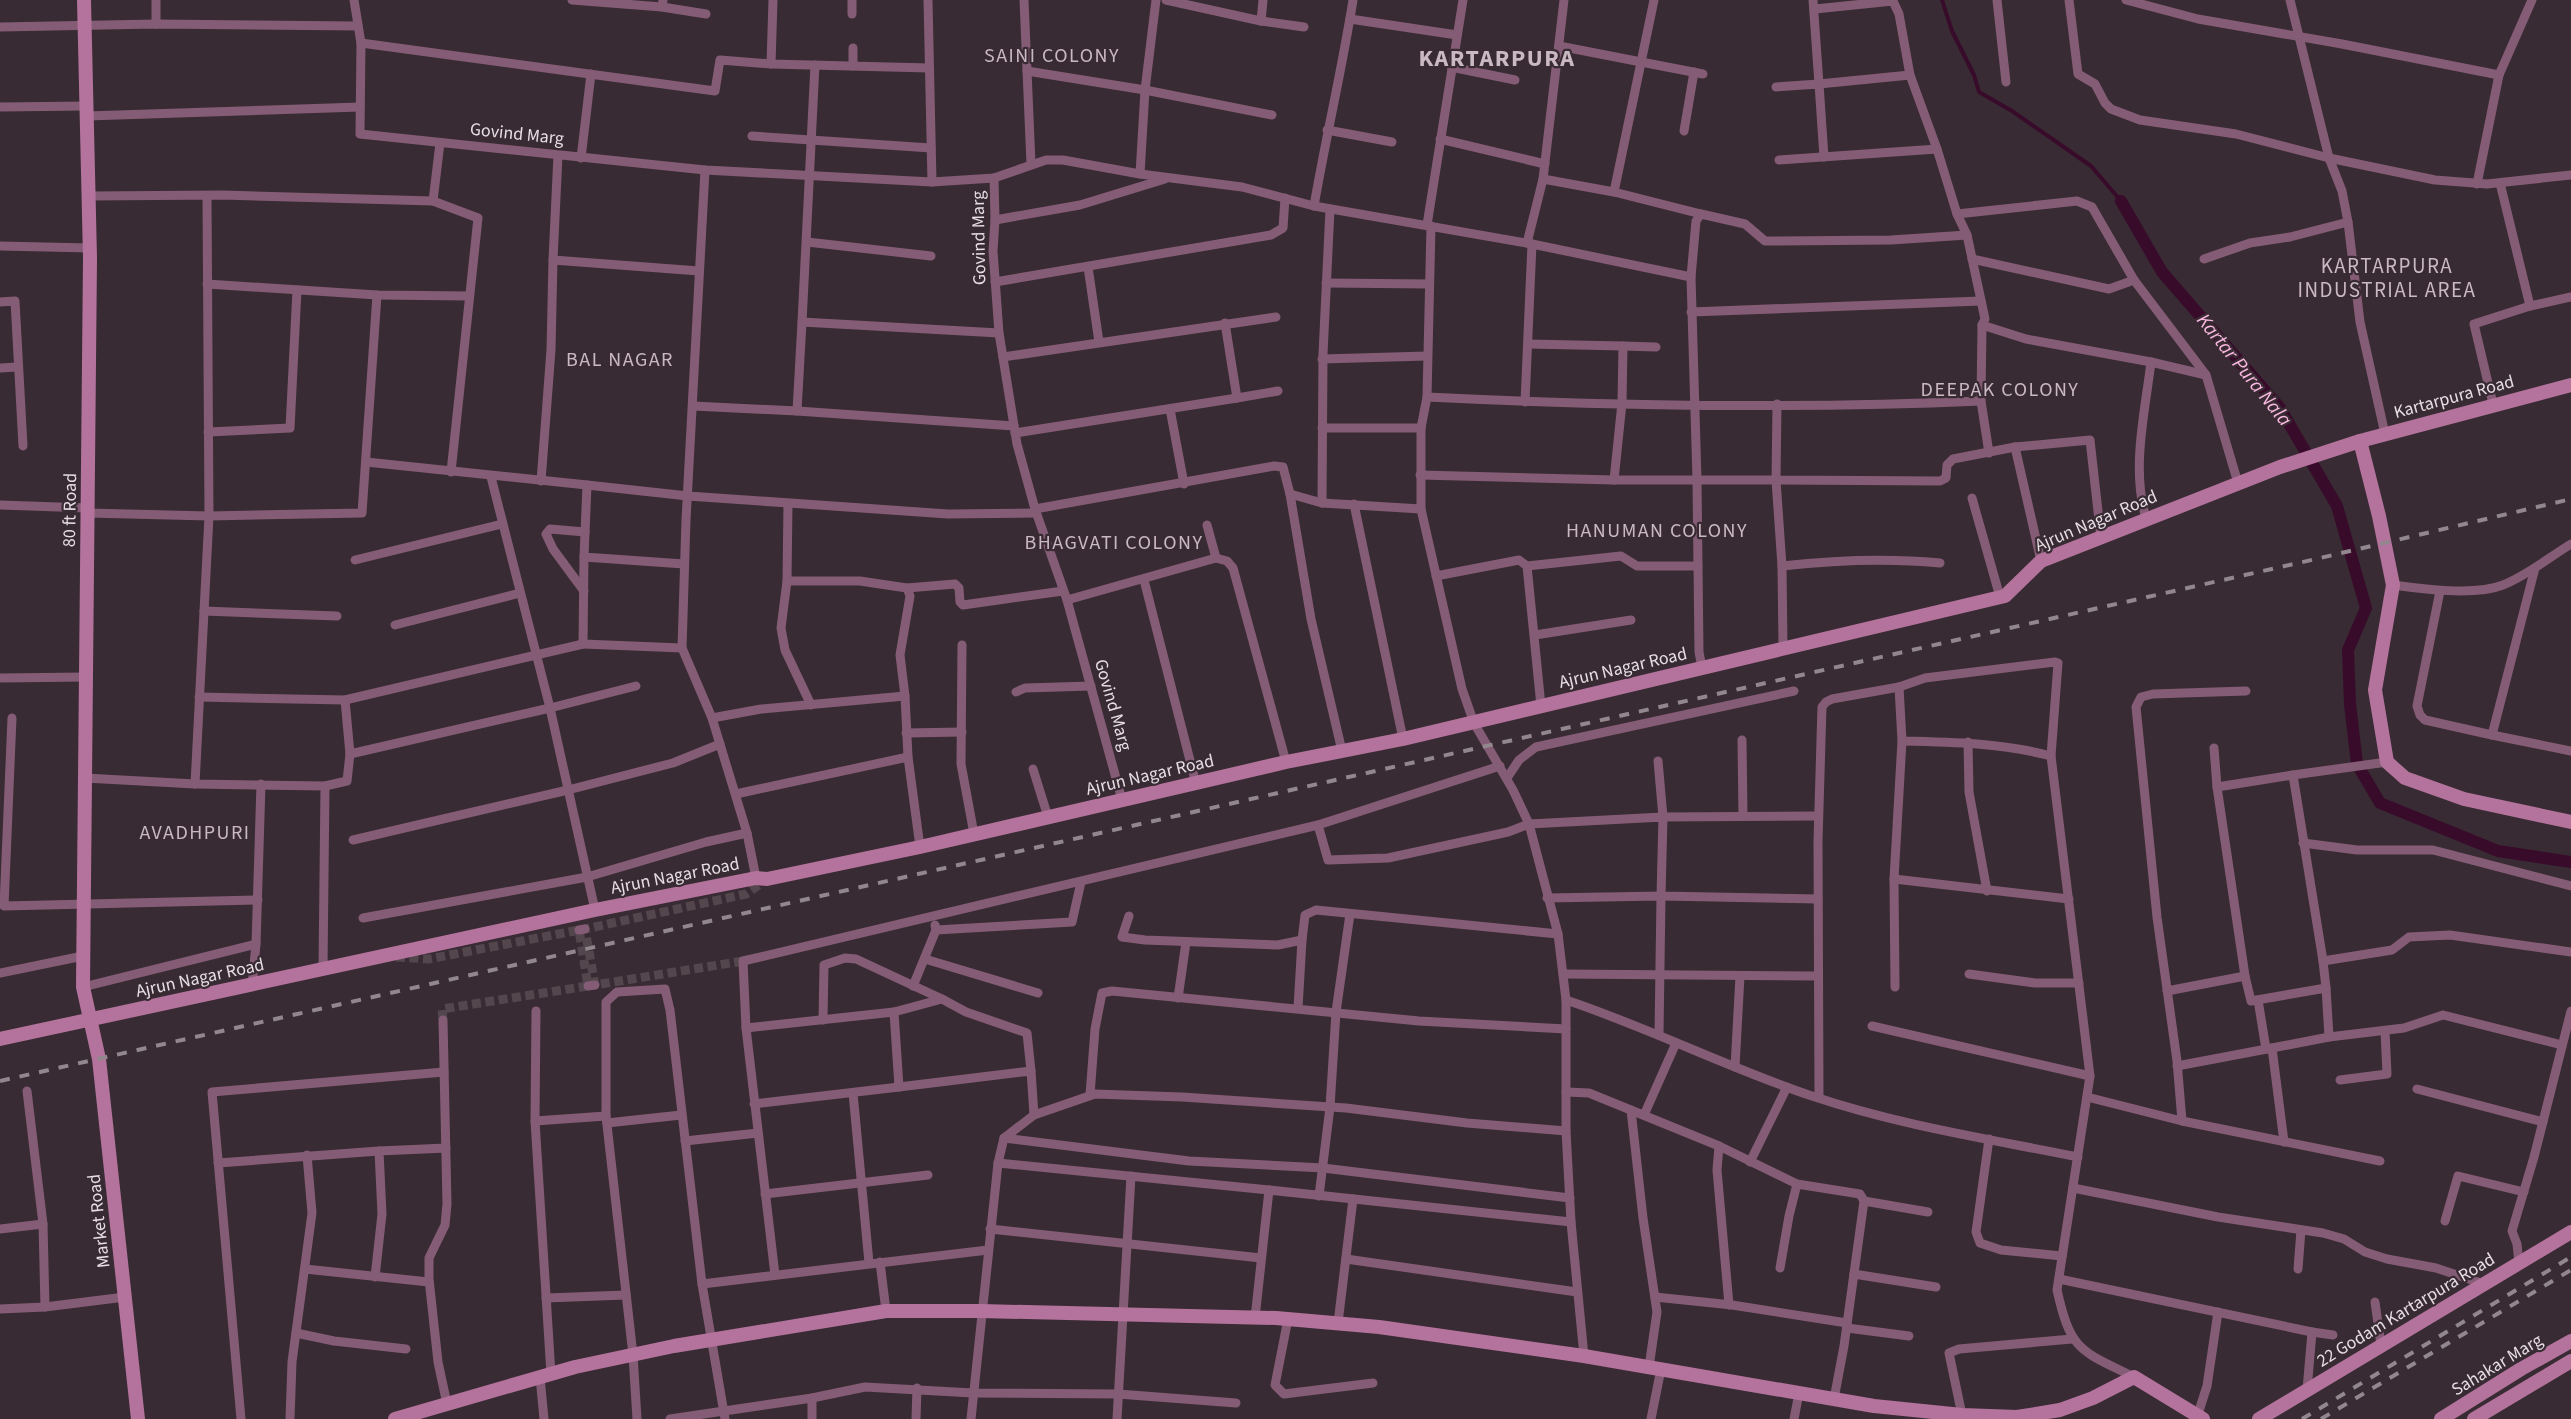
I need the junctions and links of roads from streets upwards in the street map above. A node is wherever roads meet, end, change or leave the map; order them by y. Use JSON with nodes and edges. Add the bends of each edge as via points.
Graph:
{"nodes":[{"id":1,"x":84,"y":0,"type":"edge"},
{"id":2,"x":156,"y":0,"type":"edge"},
{"id":3,"x":354,"y":0,"type":"edge"},
{"id":4,"x":572,"y":0,"type":"edge"},
{"id":5,"x":773,"y":0,"type":"edge"},
{"id":6,"x":852,"y":0,"type":"edge"},
{"id":7,"x":928,"y":0,"type":"edge"},
{"id":8,"x":1024,"y":0,"type":"edge"},
{"id":9,"x":1156,"y":0,"type":"edge"},
{"id":10,"x":1166,"y":0,"type":"edge"},
{"id":11,"x":1263,"y":0,"type":"edge"},
{"id":12,"x":1353,"y":0,"type":"edge"},
{"id":13,"x":1462,"y":0,"type":"edge"},
{"id":14,"x":1564,"y":0,"type":"edge"},
{"id":15,"x":1654,"y":0,"type":"edge"},
{"id":16,"x":1997,"y":0,"type":"edge"},
{"id":17,"x":2069,"y":0,"type":"edge"},
{"id":18,"x":2126,"y":0,"type":"edge"},
{"id":19,"x":2290,"y":0,"type":"edge"},
{"id":20,"x":2532,"y":0,"type":"edge"},
{"id":21,"x":662,"y":4,"type":"edge"},
{"id":22,"x":1814,"y":5,"type":"edge"},
{"id":23,"x":706,"y":14,"type":"dead end"},
{"id":24,"x":852,"y":14,"type":"dead end"},
{"id":25,"x":1350,"y":19,"type":"junction"},
{"id":26,"x":1261,"y":21,"type":"junction"},
{"id":27,"x":156,"y":24,"type":"junction"},
{"id":28,"x":85,"y":26,"type":"junction"},
{"id":29,"x":358,"y":26,"type":"junction"},
{"id":30,"x":0,"y":27,"type":"edge"},
{"id":31,"x":1305,"y":27,"type":"dead end"},
{"id":32,"x":1456,"y":35,"type":"junction"},
{"id":33,"x":2299,"y":37,"type":"junction"},
{"id":34,"x":361,"y":43,"type":"junction"},
{"id":35,"x":1559,"y":46,"type":"junction"},
{"id":36,"x":853,"y":48,"type":"dead end"},
{"id":37,"x":1641,"y":62,"type":"junction"},
{"id":38,"x":771,"y":64,"type":"junction"},
{"id":39,"x":815,"y":65,"type":"junction"},
{"id":40,"x":853,"y":66,"type":"junction"},
{"id":41,"x":1451,"y":67,"type":"junction"},
{"id":42,"x":929,"y":68,"type":"junction"},
{"id":43,"x":1027,"y":71,"type":"junction"},
{"id":44,"x":591,"y":74,"type":"junction"},
{"id":45,"x":1910,"y":75,"type":"junction"},
{"id":46,"x":2499,"y":75,"type":"junction"},
{"id":47,"x":1515,"y":80,"type":"dead end"},
{"id":48,"x":2006,"y":82,"type":"dead end"},
{"id":49,"x":1819,"y":84,"type":"junction"},
{"id":50,"x":1776,"y":87,"type":"dead end"},
{"id":51,"x":1145,"y":90,"type":"junction"},
{"id":52,"x":0,"y":107,"type":"edge"},
{"id":53,"x":360,"y":107,"type":"junction"},
{"id":54,"x":87,"y":111,"type":"junction"},
{"id":55,"x":1272,"y":115,"type":"dead end"},
{"id":56,"x":1327,"y":130,"type":"junction"},
{"id":57,"x":1684,"y":131,"type":"dead end"},
{"id":58,"x":752,"y":136,"type":"dead end"},
{"id":59,"x":1440,"y":139,"type":"junction"},
{"id":60,"x":812,"y":140,"type":"junction"},
{"id":61,"x":1392,"y":142,"type":"dead end"},
{"id":62,"x":440,"y":143,"type":"junction"},
{"id":63,"x":931,"y":148,"type":"junction"},
{"id":64,"x":1937,"y":149,"type":"junction"},
{"id":65,"x":558,"y":155,"type":"junction"},
{"id":66,"x":1824,"y":157,"type":"junction"},
{"id":67,"x":581,"y":158,"type":"junction"},
{"id":68,"x":2329,"y":158,"type":"junction"},
{"id":69,"x":1779,"y":160,"type":"dead end"},
{"id":70,"x":1031,"y":164,"type":"junction"},
{"id":71,"x":1545,"y":164,"type":"junction"},
{"id":72,"x":705,"y":170,"type":"junction"},
{"id":73,"x":1140,"y":174,"type":"junction"},
{"id":74,"x":2571,"y":175,"type":"edge"},
{"id":75,"x":811,"y":176,"type":"junction"},
{"id":76,"x":994,"y":178,"type":"junction"},
{"id":77,"x":1170,"y":178,"type":"junction"},
{"id":78,"x":1543,"y":179,"type":"junction"},
{"id":79,"x":932,"y":182,"type":"junction"},
{"id":80,"x":2500,"y":183,"type":"junction"},
{"id":81,"x":2477,"y":184,"type":"junction"},
{"id":82,"x":1614,"y":192,"type":"junction"},
{"id":83,"x":89,"y":196,"type":"junction"},
{"id":84,"x":207,"y":196,"type":"junction"},
{"id":85,"x":1286,"y":198,"type":"junction"},
{"id":86,"x":433,"y":201,"type":"junction"},
{"id":87,"x":1314,"y":206,"type":"junction"},
{"id":88,"x":1330,"y":208,"type":"junction"},
{"id":89,"x":1701,"y":214,"type":"junction"},
{"id":90,"x":1957,"y":214,"type":"junction"},
{"id":91,"x":995,"y":220,"type":"junction"},
{"id":92,"x":2348,"y":222,"type":"junction"},
{"id":93,"x":1429,"y":225,"type":"junction"},
{"id":94,"x":1967,"y":235,"type":"junction"},
{"id":95,"x":807,"y":242,"type":"junction"},
{"id":96,"x":1530,"y":244,"type":"junction"},
{"id":97,"x":0,"y":246,"type":"edge"},
{"id":98,"x":90,"y":248,"type":"junction"},
{"id":99,"x":931,"y":255,"type":"dead end"},
{"id":100,"x":1972,"y":259,"type":"junction"},
{"id":101,"x":2204,"y":259,"type":"dead end"},
{"id":102,"x":552,"y":261,"type":"junction"},
{"id":103,"x":1088,"y":267,"type":"junction"},
{"id":104,"x":699,"y":271,"type":"junction"},
{"id":105,"x":1691,"y":277,"type":"junction"},
{"id":106,"x":2134,"y":280,"type":"junction"},
{"id":107,"x":995,"y":282,"type":"junction"},
{"id":108,"x":1326,"y":283,"type":"junction"},
{"id":109,"x":207,"y":284,"type":"junction"},
{"id":110,"x":1429,"y":284,"type":"junction"},
{"id":111,"x":297,"y":290,"type":"junction"},
{"id":112,"x":377,"y":295,"type":"junction"},
{"id":113,"x":469,"y":296,"type":"junction"},
{"id":114,"x":2571,"y":297,"type":"edge"},
{"id":115,"x":0,"y":302,"type":"edge"},
{"id":116,"x":1981,"y":302,"type":"junction"},
{"id":117,"x":2530,"y":306,"type":"junction"},
{"id":118,"x":1691,"y":312,"type":"junction"},
{"id":119,"x":1276,"y":317,"type":"dead end"},
{"id":120,"x":802,"y":322,"type":"junction"},
{"id":121,"x":1225,"y":324,"type":"junction"},
{"id":122,"x":1982,"y":325,"type":"junction"},
{"id":123,"x":999,"y":333,"type":"junction"},
{"id":124,"x":1099,"y":342,"type":"junction"},
{"id":125,"x":1528,"y":344,"type":"junction"},
{"id":126,"x":1623,"y":346,"type":"junction"},
{"id":127,"x":1656,"y":347,"type":"dead end"},
{"id":128,"x":1427,"y":356,"type":"junction"},
{"id":129,"x":1003,"y":357,"type":"junction"},
{"id":130,"x":1323,"y":359,"type":"junction"},
{"id":131,"x":2151,"y":362,"type":"junction"},
{"id":132,"x":17,"y":367,"type":"junction"},
{"id":133,"x":0,"y":368,"type":"edge"},
{"id":134,"x":2206,"y":375,"type":"junction"},
{"id":135,"x":2571,"y":385,"type":"edge"},
{"id":136,"x":1278,"y":391,"type":"dead end"},
{"id":137,"x":1426,"y":397,"type":"junction"},
{"id":138,"x":1237,"y":398,"type":"junction"},
{"id":139,"x":1981,"y":401,"type":"junction"},
{"id":140,"x":1525,"y":402,"type":"junction"},
{"id":141,"x":1622,"y":403,"type":"junction"},
{"id":142,"x":1693,"y":404,"type":"junction"},
{"id":143,"x":1778,"y":404,"type":"junction"},
{"id":144,"x":2493,"y":404,"type":"junction"},
{"id":145,"x":693,"y":406,"type":"junction"},
{"id":146,"x":1170,"y":409,"type":"junction"},
{"id":147,"x":797,"y":411,"type":"junction"},
{"id":148,"x":1322,"y":428,"type":"junction"},
{"id":149,"x":1421,"y":428,"type":"junction"},
{"id":150,"x":1014,"y":429,"type":"junction"},
{"id":151,"x":208,"y":432,"type":"junction"},
{"id":152,"x":2385,"y":434,"type":"junction"},
{"id":153,"x":2360,"y":441,"type":"junction"},
{"id":154,"x":22,"y":446,"type":"dead end"},
{"id":155,"x":2015,"y":447,"type":"junction"},
{"id":156,"x":1989,"y":453,"type":"junction"},
{"id":157,"x":366,"y":462,"type":"junction"},
{"id":158,"x":2280,"y":467,"type":"joint"},
{"id":159,"x":451,"y":472,"type":"junction"},
{"id":160,"x":1420,"y":475,"type":"junction"},
{"id":161,"x":491,"y":477,"type":"junction"},
{"id":162,"x":1614,"y":480,"type":"junction"},
{"id":163,"x":1696,"y":480,"type":"junction"},
{"id":164,"x":1776,"y":480,"type":"junction"},
{"id":165,"x":541,"y":481,"type":"junction"},
{"id":166,"x":2238,"y":483,"type":"junction"},
{"id":167,"x":1185,"y":484,"type":"junction"},
{"id":168,"x":587,"y":485,"type":"junction"},
{"id":169,"x":1290,"y":494,"type":"junction"},
{"id":170,"x":688,"y":496,"type":"junction"},
{"id":171,"x":1971,"y":498,"type":"dead end"},
{"id":172,"x":1322,"y":503,"type":"junction"},
{"id":173,"x":788,"y":504,"type":"junction"},
{"id":174,"x":1354,"y":504,"type":"junction"},
{"id":175,"x":0,"y":505,"type":"edge"},
{"id":176,"x":1421,"y":509,"type":"junction"},
{"id":177,"x":88,"y":510,"type":"junction"},
{"id":178,"x":1035,"y":511,"type":"junction"},
{"id":179,"x":209,"y":516,"type":"junction"},
{"id":180,"x":2146,"y":518,"type":"junction"},
{"id":181,"x":502,"y":524,"type":"junction"},
{"id":182,"x":1207,"y":525,"type":"dead end"},
{"id":183,"x":585,"y":532,"type":"junction"},
{"id":184,"x":2101,"y":538,"type":"junction"},
{"id":185,"x":2571,"y":544,"type":"edge"},
{"id":186,"x":584,"y":557,"type":"junction"},
{"id":187,"x":1215,"y":558,"type":"junction"},
{"id":188,"x":355,"y":560,"type":"dead end"},
{"id":189,"x":2041,"y":561,"type":"junction"},
{"id":190,"x":1940,"y":563,"type":"dead end"},
{"id":191,"x":684,"y":564,"type":"junction"},
{"id":192,"x":1527,"y":566,"type":"junction"},
{"id":193,"x":1698,"y":566,"type":"junction"},
{"id":194,"x":1782,"y":566,"type":"junction"},
{"id":195,"x":2535,"y":568,"type":"junction"},
{"id":196,"x":1436,"y":576,"type":"junction"},
{"id":197,"x":1144,"y":580,"type":"junction"},
{"id":198,"x":788,"y":581,"type":"junction"},
{"id":199,"x":2392,"y":585,"type":"junction"},
{"id":200,"x":907,"y":588,"type":"junction"},
{"id":201,"x":584,"y":591,"type":"junction"},
{"id":202,"x":2439,"y":591,"type":"junction"},
{"id":203,"x":520,"y":593,"type":"junction"},
{"id":204,"x":1065,"y":596,"type":"junction"},
{"id":205,"x":2000,"y":597,"type":"junction"},
{"id":206,"x":204,"y":611,"type":"junction"},
{"id":207,"x":337,"y":616,"type":"dead end"},
{"id":208,"x":1631,"y":620,"type":"dead end"},
{"id":209,"x":395,"y":625,"type":"dead end"},
{"id":210,"x":1535,"y":635,"type":"junction"},
{"id":211,"x":583,"y":644,"type":"junction"},
{"id":212,"x":962,"y":645,"type":"dead end"},
{"id":213,"x":1783,"y":647,"type":"junction"},
{"id":214,"x":682,"y":648,"type":"junction"},
{"id":215,"x":534,"y":655,"type":"junction"},
{"id":216,"x":1702,"y":668,"type":"junction"},
{"id":217,"x":86,"y":677,"type":"junction"},
{"id":218,"x":0,"y":678,"type":"edge"},
{"id":219,"x":636,"y":686,"type":"dead end"},
{"id":220,"x":1091,"y":686,"type":"junction"},
{"id":221,"x":1899,"y":687,"type":"junction"},
{"id":222,"x":1794,"y":691,"type":"dead end"},
{"id":223,"x":2246,"y":691,"type":"dead end"},
{"id":224,"x":1016,"y":692,"type":"dead end"},
{"id":225,"x":904,"y":696,"type":"junction"},
{"id":226,"x":199,"y":697,"type":"junction"},
{"id":227,"x":345,"y":700,"type":"junction"},
{"id":228,"x":811,"y":705,"type":"junction"},
{"id":229,"x":1541,"y":706,"type":"junction"},
{"id":230,"x":550,"y":708,"type":"junction"},
{"id":231,"x":12,"y":718,"type":"dead end"},
{"id":232,"x":712,"y":718,"type":"junction"},
{"id":233,"x":1474,"y":723,"type":"junction"},
{"id":234,"x":962,"y":732,"type":"junction"},
{"id":235,"x":906,"y":733,"type":"junction"},
{"id":236,"x":2493,"y":735,"type":"junction"},
{"id":237,"x":1403,"y":739,"type":"junction"},
{"id":238,"x":1742,"y":740,"type":"dead end"},
{"id":239,"x":1902,"y":741,"type":"junction"},
{"id":240,"x":1968,"y":742,"type":"junction"},
{"id":241,"x":720,"y":744,"type":"junction"},
{"id":242,"x":2214,"y":748,"type":"dead end"},
{"id":243,"x":2571,"y":751,"type":"edge"},
{"id":244,"x":1342,"y":752,"type":"junction"},
{"id":245,"x":350,"y":754,"type":"junction"},
{"id":246,"x":2051,"y":756,"type":"junction"},
{"id":247,"x":908,"y":757,"type":"junction"},
{"id":248,"x":1658,"y":761,"type":"dead end"},
{"id":249,"x":1286,"y":762,"type":"junction"},
{"id":250,"x":2383,"y":763,"type":"junction"},
{"id":251,"x":1500,"y":766,"type":"junction"},
{"id":252,"x":1033,"y":768,"type":"dead end"},
{"id":253,"x":2293,"y":775,"type":"junction"},
{"id":254,"x":85,"y":778,"type":"junction"},
{"id":255,"x":1507,"y":778,"type":"junction"},
{"id":256,"x":195,"y":784,"type":"junction"},
{"id":257,"x":261,"y":784,"type":"junction"},
{"id":258,"x":1196,"y":784,"type":"junction"},
{"id":259,"x":325,"y":786,"type":"junction"},
{"id":260,"x":2217,"y":787,"type":"junction"},
{"id":261,"x":568,"y":790,"type":"junction"},
{"id":262,"x":736,"y":794,"type":"junction"},
{"id":263,"x":1122,"y":800,"type":"junction"},
{"id":264,"x":1743,"y":816,"type":"junction"},
{"id":265,"x":1818,"y":816,"type":"junction"},
{"id":266,"x":1048,"y":817,"type":"junction"},
{"id":267,"x":1663,"y":817,"type":"junction"},
{"id":268,"x":2571,"y":822,"type":"edge"},
{"id":269,"x":1529,"y":824,"type":"junction"},
{"id":270,"x":1318,"y":825,"type":"junction"},
{"id":271,"x":747,"y":833,"type":"junction"},
{"id":272,"x":974,"y":834,"type":"junction"},
{"id":273,"x":353,"y":840,"type":"dead end"},
{"id":274,"x":2303,"y":843,"type":"junction"},
{"id":275,"x":920,"y":847,"type":"junction"},
{"id":276,"x":587,"y":877,"type":"junction"},
{"id":277,"x":756,"y":878,"type":"junction"},
{"id":278,"x":1894,"y":879,"type":"junction"},
{"id":279,"x":1081,"y":882,"type":"junction"},
{"id":280,"x":2571,"y":886,"type":"edge"},
{"id":281,"x":1988,"y":891,"type":"junction"},
{"id":282,"x":1660,"y":897,"type":"junction"},
{"id":283,"x":1547,"y":898,"type":"junction"},
{"id":284,"x":2069,"y":898,"type":"junction"},
{"id":285,"x":1818,"y":899,"type":"junction"},
{"id":286,"x":258,"y":900,"type":"junction"},
{"id":287,"x":83,"y":902,"type":"junction"},
{"id":288,"x":595,"y":910,"type":"junction"},
{"id":289,"x":1350,"y":914,"type":"junction"},
{"id":290,"x":1129,"y":916,"type":"dead end"},
{"id":291,"x":932,"y":917,"type":"junction"},
{"id":292,"x":363,"y":918,"type":"dead end"},
{"id":293,"x":936,"y":930,"type":"junction"},
{"id":294,"x":1558,"y":934,"type":"junction"},
{"id":295,"x":1302,"y":940,"type":"junction"},
{"id":296,"x":1186,"y":942,"type":"junction"},
{"id":297,"x":256,"y":944,"type":"junction"},
{"id":298,"x":2571,"y":952,"type":"edge"},
{"id":299,"x":83,"y":956,"type":"junction"},
{"id":300,"x":925,"y":959,"type":"junction"},
{"id":301,"x":2323,"y":961,"type":"junction"},
{"id":302,"x":323,"y":968,"type":"junction"},
{"id":303,"x":0,"y":973,"type":"edge"},
{"id":304,"x":1563,"y":974,"type":"junction"},
{"id":305,"x":1969,"y":974,"type":"dead end"},
{"id":306,"x":1660,"y":976,"type":"junction"},
{"id":307,"x":1740,"y":976,"type":"junction"},
{"id":308,"x":1818,"y":976,"type":"junction"},
{"id":309,"x":2245,"y":976,"type":"junction"},
{"id":310,"x":2079,"y":983,"type":"junction"},
{"id":311,"x":252,"y":986,"type":"junction"},
{"id":312,"x":913,"y":986,"type":"junction"},
{"id":313,"x":83,"y":987,"type":"junction"},
{"id":314,"x":1895,"y":987,"type":"dead end"},
{"id":315,"x":2326,"y":988,"type":"junction"},
{"id":316,"x":2167,"y":991,"type":"junction"},
{"id":317,"x":1038,"y":993,"type":"dead end"},
{"id":318,"x":1179,"y":998,"type":"junction"},
{"id":319,"x":942,"y":999,"type":"junction"},
{"id":320,"x":1566,"y":1000,"type":"junction"},
{"id":321,"x":2258,"y":1000,"type":"junction"},
{"id":322,"x":1298,"y":1008,"type":"junction"},
{"id":323,"x":537,"y":1011,"type":"dead end"},
{"id":324,"x":2571,"y":1011,"type":"edge"},
{"id":325,"x":894,"y":1012,"type":"junction"},
{"id":326,"x":1336,"y":1012,"type":"junction"},
{"id":327,"x":89,"y":1020,"type":"junction"},
{"id":328,"x":443,"y":1020,"type":"dead end"},
{"id":329,"x":823,"y":1020,"type":"junction"},
{"id":330,"x":1872,"y":1026,"type":"dead end"},
{"id":331,"x":746,"y":1028,"type":"junction"},
{"id":332,"x":1566,"y":1029,"type":"junction"},
{"id":333,"x":2385,"y":1031,"type":"junction"},
{"id":334,"x":1659,"y":1035,"type":"junction"},
{"id":335,"x":2329,"y":1037,"type":"junction"},
{"id":336,"x":0,"y":1039,"type":"edge"},
{"id":337,"x":1676,"y":1043,"type":"junction"},
{"id":338,"x":2562,"y":1045,"type":"junction"},
{"id":339,"x":2269,"y":1048,"type":"junction"},
{"id":340,"x":2177,"y":1066,"type":"junction"},
{"id":341,"x":1735,"y":1067,"type":"junction"},
{"id":342,"x":1031,"y":1071,"type":"junction"},
{"id":343,"x":444,"y":1072,"type":"junction"},
{"id":344,"x":2090,"y":1076,"type":"junction"},
{"id":345,"x":2340,"y":1080,"type":"dead end"},
{"id":346,"x":899,"y":1087,"type":"junction"},
{"id":347,"x":1787,"y":1087,"type":"junction"},
{"id":348,"x":2417,"y":1089,"type":"dead end"},
{"id":349,"x":27,"y":1091,"type":"dead end"},
{"id":350,"x":1566,"y":1092,"type":"junction"},
{"id":351,"x":853,"y":1093,"type":"junction"},
{"id":352,"x":1090,"y":1095,"type":"junction"},
{"id":353,"x":2087,"y":1097,"type":"junction"},
{"id":354,"x":1819,"y":1098,"type":"junction"},
{"id":355,"x":754,"y":1104,"type":"junction"},
{"id":356,"x":1330,"y":1107,"type":"junction"},
{"id":357,"x":1631,"y":1110,"type":"junction"},
{"id":358,"x":681,"y":1115,"type":"junction"},
{"id":359,"x":1034,"y":1115,"type":"junction"},
{"id":360,"x":1644,"y":1115,"type":"junction"},
{"id":361,"x":606,"y":1120,"type":"junction"},
{"id":362,"x":536,"y":1121,"type":"junction"},
{"id":363,"x":2182,"y":1121,"type":"junction"},
{"id":364,"x":2543,"y":1122,"type":"junction"},
{"id":365,"x":1566,"y":1131,"type":"junction"},
{"id":366,"x":758,"y":1133,"type":"junction"},
{"id":367,"x":1004,"y":1138,"type":"junction"},
{"id":368,"x":1989,"y":1139,"type":"junction"},
{"id":369,"x":685,"y":1141,"type":"junction"},
{"id":370,"x":2284,"y":1142,"type":"junction"},
{"id":371,"x":1719,"y":1146,"type":"junction"},
{"id":372,"x":446,"y":1148,"type":"junction"},
{"id":373,"x":379,"y":1151,"type":"junction"},
{"id":374,"x":306,"y":1155,"type":"junction"},
{"id":375,"x":2078,"y":1157,"type":"junction"},
{"id":376,"x":2380,"y":1161,"type":"dead end"},
{"id":377,"x":1750,"y":1162,"type":"junction"},
{"id":378,"x":218,"y":1163,"type":"junction"},
{"id":379,"x":998,"y":1163,"type":"junction"},
{"id":380,"x":1323,"y":1168,"type":"junction"},
{"id":381,"x":928,"y":1175,"type":"dead end"},
{"id":382,"x":1131,"y":1176,"type":"junction"},
{"id":383,"x":861,"y":1182,"type":"junction"},
{"id":384,"x":1797,"y":1184,"type":"junction"},
{"id":385,"x":2073,"y":1188,"type":"junction"},
{"id":386,"x":1269,"y":1190,"type":"junction"},
{"id":387,"x":2524,"y":1192,"type":"junction"},
{"id":388,"x":765,"y":1194,"type":"junction"},
{"id":389,"x":1319,"y":1196,"type":"junction"},
{"id":390,"x":1570,"y":1198,"type":"junction"},
{"id":391,"x":1353,"y":1199,"type":"junction"},
{"id":392,"x":1864,"y":1201,"type":"junction"},
{"id":393,"x":1928,"y":1212,"type":"dead end"},
{"id":394,"x":2445,"y":1221,"type":"dead end"},
{"id":395,"x":1571,"y":1222,"type":"junction"},
{"id":396,"x":43,"y":1224,"type":"junction"},
{"id":397,"x":0,"y":1229,"type":"edge"},
{"id":398,"x":990,"y":1229,"type":"junction"},
{"id":399,"x":2301,"y":1230,"type":"junction"},
{"id":400,"x":2571,"y":1232,"type":"edge"},
{"id":401,"x":1127,"y":1244,"type":"junction"},
{"id":402,"x":988,"y":1250,"type":"junction"},
{"id":403,"x":2062,"y":1256,"type":"junction"},
{"id":404,"x":1261,"y":1258,"type":"junction"},
{"id":405,"x":1346,"y":1259,"type":"junction"},
{"id":406,"x":880,"y":1262,"type":"junction"},
{"id":407,"x":869,"y":1263,"type":"junction"},
{"id":408,"x":2519,"y":1263,"type":"junction"},
{"id":409,"x":1780,"y":1268,"type":"dead end"},
{"id":410,"x":305,"y":1269,"type":"junction"},
{"id":411,"x":2298,"y":1269,"type":"dead end"},
{"id":412,"x":1854,"y":1274,"type":"junction"},
{"id":413,"x":775,"y":1275,"type":"junction"},
{"id":414,"x":375,"y":1277,"type":"junction"},
{"id":415,"x":2059,"y":1279,"type":"junction"},
{"id":416,"x":429,"y":1282,"type":"junction"},
{"id":417,"x":702,"y":1284,"type":"junction"},
{"id":418,"x":2484,"y":1284,"type":"junction"},
{"id":419,"x":1935,"y":1287,"type":"dead end"},
{"id":420,"x":1577,"y":1292,"type":"junction"},
{"id":421,"x":626,"y":1295,"type":"junction"},
{"id":422,"x":125,"y":1297,"type":"junction"},
{"id":423,"x":1655,"y":1297,"type":"junction"},
{"id":424,"x":546,"y":1298,"type":"junction"},
{"id":425,"x":2375,"y":1302,"type":"dead end"},
{"id":426,"x":1729,"y":1305,"type":"junction"},
{"id":427,"x":45,"y":1307,"type":"junction"},
{"id":428,"x":0,"y":1309,"type":"edge"},
{"id":429,"x":886,"y":1311,"type":"junction"},
{"id":430,"x":981,"y":1311,"type":"junction"},
{"id":431,"x":2218,"y":1312,"type":"junction"},
{"id":432,"x":1124,"y":1314,"type":"junction"},
{"id":433,"x":1255,"y":1318,"type":"junction"},
{"id":434,"x":1288,"y":1319,"type":"junction"},
{"id":435,"x":1338,"y":1323,"type":"junction"},
{"id":436,"x":1847,"y":1326,"type":"junction"},
{"id":437,"x":2312,"y":1332,"type":"junction"},
{"id":438,"x":296,"y":1333,"type":"junction"},
{"id":439,"x":2333,"y":1335,"type":"dead end"},
{"id":440,"x":1909,"y":1336,"type":"dead end"},
{"id":441,"x":710,"y":1340,"type":"junction"},
{"id":442,"x":2072,"y":1340,"type":"junction"},
{"id":443,"x":2571,"y":1341,"type":"edge"},
{"id":444,"x":2381,"y":1346,"type":"junction"},
{"id":445,"x":405,"y":1349,"type":"dead end"},
{"id":446,"x":633,"y":1355,"type":"junction"},
{"id":447,"x":1584,"y":1356,"type":"junction"},
{"id":448,"x":2571,"y":1361,"type":"edge"},
{"id":449,"x":1655,"y":1368,"type":"junction"},
{"id":450,"x":545,"y":1376,"type":"junction"},
{"id":451,"x":2134,"y":1377,"type":"junction"},
{"id":452,"x":1372,"y":1383,"type":"dead end"},
{"id":453,"x":917,"y":1388,"type":"junction"},
{"id":454,"x":2307,"y":1390,"type":"junction"},
{"id":455,"x":1799,"y":1392,"type":"junction"},
{"id":456,"x":973,"y":1393,"type":"junction"},
{"id":457,"x":1118,"y":1394,"type":"junction"},
{"id":458,"x":812,"y":1398,"type":"junction"},
{"id":459,"x":1834,"y":1399,"type":"junction"},
{"id":460,"x":1236,"y":1403,"type":"dead end"},
{"id":461,"x":447,"y":1404,"type":"junction"},
{"id":462,"x":724,"y":1415,"type":"edge"},
{"id":463,"x":1962,"y":1415,"type":"junction"},
{"id":464,"x":2200,"y":1417,"type":"edge"},
{"id":465,"x":2450,"y":1417,"type":"edge"},
{"id":466,"x":138,"y":1419,"type":"edge"},
{"id":467,"x":241,"y":1419,"type":"edge"},
{"id":468,"x":290,"y":1419,"type":"edge"},
{"id":469,"x":395,"y":1419,"type":"edge"},
{"id":470,"x":543,"y":1419,"type":"edge"},
{"id":471,"x":637,"y":1419,"type":"edge"},
{"id":472,"x":670,"y":1419,"type":"edge"},
{"id":473,"x":812,"y":1419,"type":"edge"},
{"id":474,"x":916,"y":1419,"type":"edge"},
{"id":475,"x":971,"y":1419,"type":"edge"},
{"id":476,"x":1118,"y":1419,"type":"edge"},
{"id":477,"x":1651,"y":1419,"type":"edge"},
{"id":478,"x":1794,"y":1419,"type":"edge"},
{"id":479,"x":2259,"y":1419,"type":"edge"},
{"id":480,"x":2474,"y":1419,"type":"edge"}],
"edges":[{"from":1,"to":28,"type":"street","name":"80 ft Road"},
{"from":2,"to":27,"type":"street"},
{"from":3,"to":29,"type":"street"},
{"from":4,"to":21,"type":"street"},
{"from":5,"to":38,"type":"street"},
{"from":6,"to":24,"type":"street"},
{"from":7,"to":42,"type":"street"},
{"from":8,"to":43,"type":"street"},
{"from":9,"to":51,"type":"street"},
{"from":10,"to":26,"type":"street"},
{"from":11,"to":26,"type":"street"},
{"from":12,"to":25,"type":"street"},
{"from":13,"to":32,"type":"street"},
{"from":14,"to":35,"type":"street"},
{"from":15,"to":37,"type":"street"},
{"from":16,"to":48,"type":"street"},
{"from":17,"to":68,"type":"street","via":[[2078,74],[2095,84],[2111,109],[2140,120],[2236,134]]},
{"from":18,"to":33,"type":"street","via":[[2198,19]]},
{"from":19,"to":33,"type":"street"},
{"from":20,"to":46,"type":"street"},
{"from":21,"to":23,"type":"street"},
{"from":22,"to":45,"type":"street","via":[[1893,1]]},
{"from":22,"to":49,"type":"street"},
{"from":25,"to":32,"type":"street"},
{"from":25,"to":56,"type":"street"},
{"from":26,"to":31,"type":"street"},
{"from":27,"to":28,"type":"street"},
{"from":27,"to":29,"type":"street"},
{"from":28,"to":30,"type":"street"},
{"from":28,"to":54,"type":"street","name":"80 ft Road"},
{"from":29,"to":34,"type":"street"},
{"from":32,"to":41,"type":"street"},
{"from":33,"to":46,"type":"street"},
{"from":33,"to":68,"type":"street"},
{"from":34,"to":44,"type":"street"},
{"from":34,"to":53,"type":"street"},
{"from":35,"to":37,"type":"street"},
{"from":35,"to":71,"type":"street"},
{"from":36,"to":40,"type":"street"},
{"from":37,"to":57,"type":"street","via":[[1699,73]]},
{"from":37,"to":82,"type":"street"},
{"from":38,"to":39,"type":"street"},
{"from":38,"to":44,"type":"street","via":[[720,60],[715,91]]},
{"from":39,"to":40,"type":"street"},
{"from":39,"to":60,"type":"street"},
{"from":40,"to":42,"type":"street"},
{"from":41,"to":47,"type":"street"},
{"from":41,"to":59,"type":"street"},
{"from":42,"to":63,"type":"street"},
{"from":43,"to":51,"type":"street"},
{"from":43,"to":70,"type":"street"},
{"from":44,"to":67,"type":"street"},
{"from":45,"to":49,"type":"street"},
{"from":45,"to":64,"type":"street"},
{"from":46,"to":81,"type":"street"},
{"from":49,"to":50,"type":"street"},
{"from":49,"to":66,"type":"street"},
{"from":51,"to":55,"type":"street"},
{"from":51,"to":73,"type":"street"},
{"from":52,"to":54,"type":"street"},
{"from":53,"to":54,"type":"street"},
{"from":53,"to":62,"type":"street","name":"Govind Marg","via":[[360,134]]},
{"from":54,"to":83,"type":"street","name":"80 ft Road"},
{"from":56,"to":61,"type":"street"},
{"from":56,"to":87,"type":"street"},
{"from":58,"to":60,"type":"street"},
{"from":59,"to":71,"type":"street"},
{"from":59,"to":93,"type":"street"},
{"from":60,"to":63,"type":"street"},
{"from":60,"to":75,"type":"street"},
{"from":62,"to":65,"type":"street","name":"Govind Marg"},
{"from":62,"to":86,"type":"street"},
{"from":63,"to":79,"type":"street"},
{"from":64,"to":66,"type":"street"},
{"from":64,"to":90,"type":"street"},
{"from":65,"to":67,"type":"street","name":"Govind Marg"},
{"from":65,"to":102,"type":"street"},
{"from":66,"to":69,"type":"street"},
{"from":67,"to":72,"type":"street","name":"Govind Marg"},
{"from":68,"to":81,"type":"street","via":[[2435,180]]},
{"from":68,"to":92,"type":"street","via":[[2342,190]]},
{"from":70,"to":73,"type":"street","via":[[1063,160]]},
{"from":70,"to":76,"type":"street"},
{"from":71,"to":78,"type":"street"},
{"from":72,"to":75,"type":"street","name":"Govind Marg"},
{"from":72,"to":104,"type":"street"},
{"from":73,"to":77,"type":"street"},
{"from":74,"to":80,"type":"street"},
{"from":75,"to":79,"type":"street","name":"Govind Marg"},
{"from":75,"to":95,"type":"street"},
{"from":76,"to":79,"type":"street","name":"Govind Marg"},
{"from":76,"to":91,"type":"street","name":"Govind Marg"},
{"from":77,"to":85,"type":"street"},
{"from":77,"to":91,"type":"street","via":[[1080,206]]},
{"from":78,"to":82,"type":"street"},
{"from":78,"to":96,"type":"street"},
{"from":80,"to":81,"type":"street"},
{"from":80,"to":117,"type":"street"},
{"from":82,"to":89,"type":"street"},
{"from":83,"to":84,"type":"street"},
{"from":83,"to":98,"type":"street","name":"80 ft Road"},
{"from":84,"to":86,"type":"street"},
{"from":84,"to":109,"type":"street"},
{"from":85,"to":87,"type":"street"},
{"from":85,"to":103,"type":"street","via":[[1283,228],[1271,235]]},
{"from":86,"to":113,"type":"street","via":[[478,218]]},
{"from":87,"to":88,"type":"street"},
{"from":88,"to":93,"type":"street"},
{"from":88,"to":108,"type":"street"},
{"from":89,"to":94,"type":"street","via":[[1746,224],[1765,241]]},
{"from":89,"to":105,"type":"street","via":[[1696,221]]},
{"from":90,"to":94,"type":"street"},
{"from":90,"to":106,"type":"street","via":[[2077,201],[2092,207]]},
{"from":91,"to":107,"type":"street","name":"Govind Marg"},
{"from":92,"to":101,"type":"street","via":[[2250,243]]},
{"from":92,"to":152,"type":"street","via":[[2360,322]]},
{"from":93,"to":96,"type":"street"},
{"from":93,"to":110,"type":"street"},
{"from":94,"to":100,"type":"street"},
{"from":95,"to":99,"type":"street"},
{"from":95,"to":120,"type":"street"},
{"from":96,"to":105,"type":"street"},
{"from":96,"to":125,"type":"street"},
{"from":97,"to":98,"type":"street"},
{"from":98,"to":177,"type":"street","name":"80 ft Road"},
{"from":100,"to":106,"type":"street","via":[[2109,290]]},
{"from":100,"to":116,"type":"street"},
{"from":102,"to":104,"type":"street"},
{"from":102,"to":165,"type":"street","via":[[551,350]]},
{"from":103,"to":107,"type":"street"},
{"from":103,"to":124,"type":"street"},
{"from":104,"to":145,"type":"street"},
{"from":105,"to":118,"type":"street"},
{"from":106,"to":134,"type":"street"},
{"from":107,"to":123,"type":"street","name":"Govind Marg"},
{"from":108,"to":110,"type":"street"},
{"from":108,"to":130,"type":"street"},
{"from":109,"to":111,"type":"street"},
{"from":109,"to":151,"type":"street"},
{"from":110,"to":128,"type":"street"},
{"from":111,"to":112,"type":"street"},
{"from":111,"to":151,"type":"street","via":[[290,428]]},
{"from":112,"to":113,"type":"street"},
{"from":112,"to":157,"type":"street"},
{"from":113,"to":159,"type":"street"},
{"from":114,"to":117,"type":"street"},
{"from":115,"to":132,"type":"street","via":[[15,301]]},
{"from":116,"to":118,"type":"street"},
{"from":116,"to":122,"type":"street","via":[[1985,319]]},
{"from":117,"to":144,"type":"street","via":[[2474,324]]},
{"from":118,"to":142,"type":"street"},
{"from":119,"to":121,"type":"street"},
{"from":120,"to":123,"type":"street"},
{"from":120,"to":147,"type":"street"},
{"from":121,"to":124,"type":"street"},
{"from":121,"to":138,"type":"street"},
{"from":122,"to":131,"type":"street","via":[[2026,339]]},
{"from":122,"to":139,"type":"street"},
{"from":123,"to":129,"type":"street","name":"Govind Marg"},
{"from":124,"to":129,"type":"street"},
{"from":125,"to":126,"type":"street"},
{"from":125,"to":140,"type":"street"},
{"from":126,"to":127,"type":"street"},
{"from":126,"to":141,"type":"street"},
{"from":128,"to":130,"type":"street"},
{"from":128,"to":137,"type":"street"},
{"from":129,"to":150,"type":"street","name":"Govind Marg"},
{"from":130,"to":148,"type":"street"},
{"from":131,"to":134,"type":"street"},
{"from":131,"to":180,"type":"street","via":[[2141,445],[2141,503]]},
{"from":132,"to":133,"type":"street"},
{"from":132,"to":154,"type":"street"},
{"from":134,"to":166,"type":"street"},
{"from":135,"to":144,"type":"street","name":"Kartarpura Road"},
{"from":136,"to":138,"type":"street"},
{"from":137,"to":140,"type":"street"},
{"from":137,"to":149,"type":"street"},
{"from":138,"to":146,"type":"street"},
{"from":139,"to":143,"type":"street"},
{"from":139,"to":156,"type":"street"},
{"from":140,"to":141,"type":"street"},
{"from":141,"to":142,"type":"street"},
{"from":141,"to":162,"type":"street"},
{"from":142,"to":143,"type":"street"},
{"from":142,"to":163,"type":"street"},
{"from":143,"to":164,"type":"street"},
{"from":144,"to":152,"type":"street","name":"Kartarpura Road"},
{"from":145,"to":147,"type":"street"},
{"from":145,"to":170,"type":"street"},
{"from":146,"to":150,"type":"street"},
{"from":146,"to":167,"type":"street"},
{"from":147,"to":150,"type":"street"},
{"from":148,"to":149,"type":"street"},
{"from":148,"to":172,"type":"street"},
{"from":149,"to":160,"type":"street"},
{"from":150,"to":178,"type":"street","name":"Govind Marg"},
{"from":151,"to":179,"type":"street"},
{"from":152,"to":153,"type":"street","name":"Kartarpura Road"},
{"from":153,"to":158,"type":"street","name":"Kartarpura Road"},
{"from":153,"to":199,"type":"street"},
{"from":155,"to":156,"type":"street"},
{"from":155,"to":184,"type":"street","via":[[2091,440]]},
{"from":155,"to":189,"type":"street"},
{"from":156,"to":164,"type":"street","via":[[1949,461],[1946,478],[1940,481]]},
{"from":157,"to":159,"type":"street"},
{"from":157,"to":179,"type":"street","via":[[362,513]]},
{"from":158,"to":166,"type":"street","name":"Ajrun Nagar Road"},
{"from":159,"to":161,"type":"street"},
{"from":160,"to":162,"type":"street"},
{"from":160,"to":176,"type":"street"},
{"from":161,"to":165,"type":"street"},
{"from":161,"to":181,"type":"street"},
{"from":162,"to":163,"type":"street"},
{"from":163,"to":164,"type":"street"},
{"from":163,"to":193,"type":"street"},
{"from":164,"to":194,"type":"street"},
{"from":165,"to":168,"type":"street"},
{"from":166,"to":180,"type":"street","name":"Ajrun Nagar Road"},
{"from":167,"to":169,"type":"street","via":[[1274,466],[1282,467]]},
{"from":167,"to":178,"type":"street"},
{"from":168,"to":170,"type":"street"},
{"from":168,"to":183,"type":"street"},
{"from":169,"to":172,"type":"street"},
{"from":169,"to":244,"type":"street","via":[[1311,619]]},
{"from":170,"to":173,"type":"street"},
{"from":170,"to":191,"type":"street"},
{"from":171,"to":205,"type":"street"},
{"from":172,"to":174,"type":"street"},
{"from":173,"to":178,"type":"street","via":[[948,514]]},
{"from":173,"to":198,"type":"street"},
{"from":174,"to":176,"type":"street"},
{"from":174,"to":237,"type":"street"},
{"from":175,"to":177,"type":"street"},
{"from":176,"to":196,"type":"street"},
{"from":177,"to":179,"type":"street"},
{"from":177,"to":217,"type":"street","name":"80 ft Road"},
{"from":178,"to":204,"type":"street","name":"Govind Marg"},
{"from":179,"to":206,"type":"street"},
{"from":180,"to":184,"type":"street","name":"Ajrun Nagar Road"},
{"from":181,"to":188,"type":"street"},
{"from":181,"to":203,"type":"street"},
{"from":182,"to":187,"type":"street"},
{"from":183,"to":186,"type":"street"},
{"from":183,"to":201,"type":"street","via":[[550,529],[546,534]]},
{"from":184,"to":189,"type":"street","name":"Ajrun Nagar Road"},
{"from":185,"to":195,"type":"street"},
{"from":186,"to":191,"type":"street"},
{"from":186,"to":201,"type":"street"},
{"from":187,"to":197,"type":"street"},
{"from":187,"to":249,"type":"street","via":[[1227,561],[1233,568]]},
{"from":189,"to":205,"type":"street","name":"Ajrun Nagar Road"},
{"from":190,"to":194,"type":"street","via":[[1889,559]]},
{"from":191,"to":214,"type":"street"},
{"from":192,"to":193,"type":"street","via":[[1621,556],[1637,566]]},
{"from":192,"to":196,"type":"street","via":[[1519,560]]},
{"from":192,"to":210,"type":"street"},
{"from":193,"to":216,"type":"street"},
{"from":194,"to":213,"type":"street"},
{"from":195,"to":202,"type":"street","via":[[2501,586]]},
{"from":195,"to":236,"type":"street"},
{"from":196,"to":233,"type":"street","via":[[1462,689]]},
{"from":197,"to":204,"type":"street"},
{"from":197,"to":258,"type":"street"},
{"from":198,"to":200,"type":"street","via":[[860,581]]},
{"from":198,"to":228,"type":"street","via":[[781,628],[785,650]]},
{"from":199,"to":202,"type":"street"},
{"from":199,"to":250,"type":"street","via":[[2375,690]]},
{"from":200,"to":204,"type":"street","via":[[955,584],[963,605]]},
{"from":200,"to":225,"type":"street","via":[[910,596],[900,655]]},
{"from":201,"to":211,"type":"street"},
{"from":202,"to":236,"type":"street","via":[[2417,706],[2420,716]]},
{"from":203,"to":209,"type":"street"},
{"from":203,"to":215,"type":"street"},
{"from":204,"to":220,"type":"street","name":"Govind Marg"},
{"from":205,"to":213,"type":"street","name":"Ajrun Nagar Road"},
{"from":206,"to":207,"type":"street"},
{"from":206,"to":226,"type":"street"},
{"from":208,"to":210,"type":"street"},
{"from":210,"to":229,"type":"street"},
{"from":211,"to":214,"type":"street"},
{"from":211,"to":215,"type":"street"},
{"from":212,"to":234,"type":"street"},
{"from":213,"to":216,"type":"street","name":"Ajrun Nagar Road"},
{"from":214,"to":232,"type":"street"},
{"from":215,"to":227,"type":"street"},
{"from":215,"to":230,"type":"street"},
{"from":216,"to":229,"type":"street","name":"Ajrun Nagar Road"},
{"from":217,"to":218,"type":"street"},
{"from":217,"to":254,"type":"street","name":"80 ft Road"},
{"from":219,"to":230,"type":"street"},
{"from":220,"to":224,"type":"street"},
{"from":220,"to":263,"type":"street","name":"Govind Marg"},
{"from":221,"to":239,"type":"street"},
{"from":221,"to":246,"type":"street","via":[[1925,678],[2058,663]]},
{"from":221,"to":265,"type":"street","via":[[1832,699],[1822,707]]},
{"from":222,"to":255,"type":"street","via":[[1536,747],[1519,760]]},
{"from":223,"to":316,"type":"street","via":[[2153,694],[2141,697],[2136,707]]},
{"from":225,"to":228,"type":"street"},
{"from":225,"to":235,"type":"street"},
{"from":226,"to":227,"type":"street"},
{"from":226,"to":256,"type":"street"},
{"from":227,"to":245,"type":"street"},
{"from":228,"to":232,"type":"street"},
{"from":229,"to":233,"type":"street","name":"Ajrun Nagar Road"},
{"from":230,"to":245,"type":"street"},
{"from":230,"to":261,"type":"street"},
{"from":231,"to":287,"type":"street","via":[[4,906]]},
{"from":232,"to":241,"type":"street"},
{"from":233,"to":237,"type":"street","name":"Ajrun Nagar Road"},
{"from":233,"to":251,"type":"street"},
{"from":234,"to":235,"type":"street"},
{"from":234,"to":272,"type":"street","via":[[961,764]]},
{"from":235,"to":247,"type":"street"},
{"from":236,"to":243,"type":"street"},
{"from":237,"to":244,"type":"street","name":"Ajrun Nagar Road"},
{"from":238,"to":264,"type":"street"},
{"from":239,"to":240,"type":"street"},
{"from":239,"to":278,"type":"street"},
{"from":240,"to":246,"type":"street"},
{"from":240,"to":281,"type":"street","via":[[1969,792]]},
{"from":241,"to":261,"type":"street","via":[[673,763]]},
{"from":241,"to":262,"type":"street"},
{"from":242,"to":260,"type":"street"},
{"from":244,"to":249,"type":"street","name":"Ajrun Nagar Road"},
{"from":245,"to":259,"type":"street","via":[[347,781]]},
{"from":246,"to":284,"type":"street"},
{"from":247,"to":262,"type":"street"},
{"from":247,"to":275,"type":"street"},
{"from":248,"to":267,"type":"street"},
{"from":249,"to":258,"type":"street","name":"Ajrun Nagar Road"},
{"from":250,"to":253,"type":"street"},
{"from":250,"to":268,"type":"street","via":[[2405,778],[2464,799]]},
{"from":251,"to":255,"type":"street"},
{"from":251,"to":270,"type":"street"},
{"from":252,"to":266,"type":"street"},
{"from":253,"to":260,"type":"street"},
{"from":253,"to":274,"type":"street"},
{"from":254,"to":256,"type":"street"},
{"from":254,"to":287,"type":"street","name":"80 ft Road"},
{"from":255,"to":269,"type":"street"},
{"from":256,"to":257,"type":"street"},
{"from":257,"to":259,"type":"street"},
{"from":257,"to":286,"type":"street"},
{"from":258,"to":263,"type":"street","name":"Ajrun Nagar Road"},
{"from":259,"to":302,"type":"street"},
{"from":260,"to":309,"type":"street"},
{"from":261,"to":273,"type":"street"},
{"from":261,"to":276,"type":"street"},
{"from":262,"to":271,"type":"street"},
{"from":263,"to":266,"type":"street","name":"Ajrun Nagar Road"},
{"from":264,"to":265,"type":"street"},
{"from":264,"to":267,"type":"street"},
{"from":265,"to":285,"type":"street"},
{"from":266,"to":272,"type":"street","name":"Ajrun Nagar Road"},
{"from":267,"to":269,"type":"street"},
{"from":267,"to":282,"type":"street"},
{"from":269,"to":270,"type":"street","via":[[1388,858],[1328,860]]},
{"from":269,"to":283,"type":"street"},
{"from":270,"to":279,"type":"street"},
{"from":271,"to":276,"type":"street"},
{"from":271,"to":277,"type":"street"},
{"from":272,"to":275,"type":"street","name":"Ajrun Nagar Road"},
{"from":274,"to":280,"type":"street","via":[[2357,850],[2433,850]]},
{"from":274,"to":301,"type":"street"},
{"from":275,"to":277,"type":"street","name":"Ajrun Nagar Road","via":[[767,879]]},
{"from":276,"to":288,"type":"street"},
{"from":276,"to":292,"type":"street"},
{"from":277,"to":288,"type":"street","name":"Ajrun Nagar Road"},
{"from":278,"to":281,"type":"street"},
{"from":278,"to":314,"type":"street"},
{"from":279,"to":291,"type":"street"},
{"from":279,"to":293,"type":"street","via":[[1072,922]]},
{"from":281,"to":284,"type":"street"},
{"from":282,"to":283,"type":"street"},
{"from":282,"to":285,"type":"street"},
{"from":282,"to":306,"type":"street"},
{"from":283,"to":294,"type":"street"},
{"from":284,"to":310,"type":"street"},
{"from":285,"to":308,"type":"street"},
{"from":286,"to":287,"type":"street"},
{"from":286,"to":297,"type":"street"},
{"from":287,"to":299,"type":"street","name":"80 ft Road"},
{"from":288,"to":302,"type":"street","name":"Ajrun Nagar Road"},
{"from":289,"to":294,"type":"street"},
{"from":289,"to":295,"type":"street","via":[[1316,910],[1305,915]]},
{"from":289,"to":326,"type":"street"},
{"from":290,"to":296,"type":"street","via":[[1122,937]]},
{"from":291,"to":293,"type":"street"},
{"from":291,"to":331,"type":"street","via":[[743,961]]},
{"from":293,"to":300,"type":"street"},
{"from":294,"to":304,"type":"street"},
{"from":295,"to":296,"type":"street","via":[[1278,945]]},
{"from":295,"to":322,"type":"street"},
{"from":296,"to":318,"type":"street"},
{"from":297,"to":311,"type":"street"},
{"from":297,"to":313,"type":"street"},
{"from":298,"to":301,"type":"street","via":[[2450,935],[2409,937],[2392,950]]},
{"from":299,"to":303,"type":"street"},
{"from":299,"to":313,"type":"street","name":"80 ft Road"},
{"from":300,"to":312,"type":"street"},
{"from":300,"to":317,"type":"street"},
{"from":301,"to":315,"type":"street"},
{"from":302,"to":311,"type":"street","name":"Ajrun Nagar Road"},
{"from":304,"to":306,"type":"street"},
{"from":304,"to":320,"type":"street"},
{"from":305,"to":310,"type":"street","via":[[2035,983]]},
{"from":306,"to":307,"type":"street"},
{"from":306,"to":334,"type":"street"},
{"from":307,"to":308,"type":"street"},
{"from":307,"to":341,"type":"street"},
{"from":308,"to":354,"type":"street"},
{"from":309,"to":316,"type":"street"},
{"from":309,"to":321,"type":"street","via":[[2252,1001]]},
{"from":310,"to":344,"type":"street"},
{"from":311,"to":327,"type":"street","name":"Ajrun Nagar Road"},
{"from":312,"to":319,"type":"street"},
{"from":312,"to":329,"type":"street","via":[[856,959],[845,958],[824,965]]},
{"from":313,"to":327,"type":"street","name":"80 ft Road"},
{"from":315,"to":321,"type":"street"},
{"from":315,"to":335,"type":"street"},
{"from":316,"to":340,"type":"street"},
{"from":318,"to":322,"type":"street"},
{"from":318,"to":352,"type":"street","via":[[1102,993]]},
{"from":319,"to":325,"type":"street"},
{"from":319,"to":342,"type":"street","via":[[966,1012],[1027,1033]]},
{"from":320,"to":332,"type":"street"},
{"from":320,"to":334,"type":"street"},
{"from":321,"to":339,"type":"street"},
{"from":322,"to":326,"type":"street"},
{"from":323,"to":362,"type":"street"},
{"from":324,"to":338,"type":"street"},
{"from":325,"to":329,"type":"street"},
{"from":325,"to":346,"type":"street"},
{"from":326,"to":332,"type":"street"},
{"from":326,"to":356,"type":"street"},
{"from":327,"to":336,"type":"street","name":"Ajrun Nagar Road"},
{"from":327,"to":422,"type":"street","name":"Market Road","via":[[99,1059]]},
{"from":328,"to":343,"type":"street"},
{"from":329,"to":331,"type":"street"},
{"from":330,"to":344,"type":"street"},
{"from":331,"to":355,"type":"street"},
{"from":332,"to":350,"type":"street"},
{"from":333,"to":335,"type":"street"},
{"from":333,"to":338,"type":"street","via":[[2404,1029],[2443,1015]]},
{"from":333,"to":345,"type":"street","via":[[2387,1074]]},
{"from":334,"to":337,"type":"street"},
{"from":335,"to":339,"type":"street"},
{"from":337,"to":341,"type":"street"},
{"from":337,"to":360,"type":"street"},
{"from":338,"to":364,"type":"street"},
{"from":339,"to":340,"type":"street"},
{"from":339,"to":370,"type":"street"},
{"from":340,"to":363,"type":"street"},
{"from":341,"to":347,"type":"street"},
{"from":342,"to":346,"type":"street"},
{"from":342,"to":359,"type":"street"},
{"from":343,"to":372,"type":"street"},
{"from":343,"to":378,"type":"street","via":[[212,1092]]},
{"from":344,"to":353,"type":"street"},
{"from":346,"to":351,"type":"street"},
{"from":347,"to":354,"type":"street"},
{"from":347,"to":377,"type":"street"},
{"from":348,"to":364,"type":"street"},
{"from":349,"to":396,"type":"street"},
{"from":350,"to":357,"type":"street","via":[[1589,1093]]},
{"from":350,"to":365,"type":"street"},
{"from":351,"to":355,"type":"street"},
{"from":351,"to":383,"type":"street"},
{"from":352,"to":356,"type":"street"},
{"from":352,"to":359,"type":"street"},
{"from":353,"to":363,"type":"street"},
{"from":353,"to":375,"type":"street"},
{"from":354,"to":368,"type":"street","via":[[1887,1119]]},
{"from":355,"to":366,"type":"street"},
{"from":356,"to":365,"type":"street"},
{"from":356,"to":380,"type":"street"},
{"from":357,"to":360,"type":"street"},
{"from":357,"to":423,"type":"street"},
{"from":358,"to":361,"type":"street"},
{"from":358,"to":361,"type":"street","via":[[670,1010],[664,989],[617,992],[606,1002]]},
{"from":358,"to":369,"type":"street"},
{"from":359,"to":367,"type":"street"},
{"from":360,"to":371,"type":"street"},
{"from":361,"to":362,"type":"street"},
{"from":361,"to":421,"type":"street"},
{"from":362,"to":424,"type":"street"},
{"from":363,"to":370,"type":"street"},
{"from":364,"to":387,"type":"street"},
{"from":365,"to":390,"type":"street"},
{"from":366,"to":369,"type":"street"},
{"from":366,"to":388,"type":"street"},
{"from":367,"to":379,"type":"street"},
{"from":367,"to":380,"type":"street","via":[[1189,1161]]},
{"from":368,"to":375,"type":"street"},
{"from":368,"to":403,"type":"street","via":[[1976,1232],[1980,1243],[2001,1250]]},
{"from":369,"to":417,"type":"street"},
{"from":370,"to":376,"type":"street"},
{"from":371,"to":377,"type":"street"},
{"from":371,"to":426,"type":"street","via":[[1717,1170]]},
{"from":372,"to":373,"type":"street"},
{"from":372,"to":416,"type":"street","via":[[445,1225],[429,1258]]},
{"from":373,"to":374,"type":"street"},
{"from":373,"to":414,"type":"street","via":[[382,1215]]},
{"from":374,"to":378,"type":"street"},
{"from":374,"to":410,"type":"street","via":[[312,1213]]},
{"from":375,"to":385,"type":"street"},
{"from":377,"to":384,"type":"street"},
{"from":378,"to":467,"type":"street"},
{"from":379,"to":382,"type":"street"},
{"from":379,"to":398,"type":"street"},
{"from":380,"to":389,"type":"street"},
{"from":380,"to":390,"type":"street"},
{"from":381,"to":383,"type":"street"},
{"from":382,"to":386,"type":"street"},
{"from":382,"to":401,"type":"street"},
{"from":383,"to":388,"type":"street"},
{"from":383,"to":407,"type":"street"},
{"from":384,"to":392,"type":"street","via":[[1860,1194]]},
{"from":384,"to":409,"type":"street"},
{"from":385,"to":399,"type":"street"},
{"from":385,"to":403,"type":"street"},
{"from":386,"to":389,"type":"street"},
{"from":386,"to":404,"type":"street"},
{"from":387,"to":394,"type":"street","via":[[2458,1176]]},
{"from":387,"to":408,"type":"street","via":[[2512,1231]]},
{"from":388,"to":413,"type":"street"},
{"from":389,"to":391,"type":"street"},
{"from":390,"to":395,"type":"street"},
{"from":391,"to":395,"type":"street"},
{"from":391,"to":405,"type":"street"},
{"from":392,"to":393,"type":"street"},
{"from":392,"to":412,"type":"street"},
{"from":395,"to":420,"type":"street"},
{"from":396,"to":397,"type":"street"},
{"from":396,"to":427,"type":"street"},
{"from":398,"to":401,"type":"street"},
{"from":398,"to":402,"type":"street"},
{"from":399,"to":411,"type":"street"},
{"from":399,"to":418,"type":"street","via":[[2344,1239],[2365,1252]]},
{"from":400,"to":408,"type":"street","name":"22 Godam Kartarpura Road"},
{"from":401,"to":404,"type":"street"},
{"from":401,"to":432,"type":"street"},
{"from":402,"to":406,"type":"street"},
{"from":402,"to":430,"type":"street"},
{"from":403,"to":415,"type":"street"},
{"from":404,"to":433,"type":"street"},
{"from":405,"to":420,"type":"street"},
{"from":405,"to":435,"type":"street"},
{"from":406,"to":407,"type":"street"},
{"from":406,"to":429,"type":"street"},
{"from":407,"to":413,"type":"street"},
{"from":408,"to":418,"type":"street","name":"22 Godam Kartarpura Road"},
{"from":410,"to":414,"type":"street"},
{"from":410,"to":438,"type":"street"},
{"from":412,"to":419,"type":"street"},
{"from":412,"to":436,"type":"street"},
{"from":413,"to":417,"type":"street"},
{"from":414,"to":416,"type":"street"},
{"from":415,"to":431,"type":"street"},
{"from":415,"to":442,"type":"street","via":[[2057,1290]]},
{"from":416,"to":461,"type":"street"},
{"from":417,"to":441,"type":"street"},
{"from":418,"to":444,"type":"street","name":"22 Godam Kartarpura Road"},
{"from":420,"to":447,"type":"street"},
{"from":421,"to":424,"type":"street"},
{"from":421,"to":446,"type":"street"},
{"from":422,"to":427,"type":"street"},
{"from":422,"to":466,"type":"street","name":"Market Road"},
{"from":423,"to":426,"type":"street"},
{"from":423,"to":449,"type":"street"},
{"from":424,"to":450,"type":"street"},
{"from":425,"to":444,"type":"street"},
{"from":426,"to":436,"type":"street"},
{"from":427,"to":428,"type":"street"},
{"from":429,"to":430,"type":"street"},
{"from":429,"to":441,"type":"street"},
{"from":430,"to":432,"type":"street"},
{"from":430,"to":456,"type":"street"},
{"from":431,"to":437,"type":"street"},
{"from":431,"to":464,"type":"street"},
{"from":432,"to":433,"type":"street"},
{"from":432,"to":457,"type":"street"},
{"from":433,"to":434,"type":"street"},
{"from":434,"to":435,"type":"street"},
{"from":434,"to":452,"type":"street","via":[[1275,1385],[1284,1394]]},
{"from":435,"to":447,"type":"street"},
{"from":436,"to":440,"type":"street"},
{"from":436,"to":459,"type":"street"},
{"from":437,"to":439,"type":"street"},
{"from":437,"to":454,"type":"street"},
{"from":438,"to":445,"type":"street"},
{"from":438,"to":468,"type":"street"},
{"from":441,"to":446,"type":"street"},
{"from":441,"to":462,"type":"street"},
{"from":442,"to":451,"type":"street","via":[[2088,1354]]},
{"from":442,"to":463,"type":"street","via":[[1948,1353]]},
{"from":443,"to":465,"type":"street","name":"Sahakar Marg"},
{"from":444,"to":454,"type":"street","name":"22 Godam Kartarpura Road"},
{"from":446,"to":450,"type":"street"},
{"from":446,"to":471,"type":"street"},
{"from":447,"to":449,"type":"street"},
{"from":448,"to":480,"type":"street","name":"Sahakar Marg"},
{"from":449,"to":455,"type":"street"},
{"from":449,"to":477,"type":"street"},
{"from":450,"to":461,"type":"street"},
{"from":450,"to":470,"type":"street"},
{"from":451,"to":463,"type":"street","via":[[2060,1410],[2016,1417]]},
{"from":451,"to":464,"type":"street"},
{"from":453,"to":456,"type":"street"},
{"from":453,"to":458,"type":"street","via":[[865,1387]]},
{"from":453,"to":474,"type":"street"},
{"from":454,"to":479,"type":"street","name":"22 Godam Kartarpura Road"},
{"from":455,"to":459,"type":"street"},
{"from":455,"to":478,"type":"street"},
{"from":456,"to":457,"type":"street"},
{"from":456,"to":475,"type":"street"},
{"from":457,"to":460,"type":"street"},
{"from":457,"to":476,"type":"street"},
{"from":458,"to":462,"type":"street"},
{"from":458,"to":473,"type":"street"},
{"from":459,"to":463,"type":"street"},
{"from":461,"to":469,"type":"street"},
{"from":462,"to":472,"type":"street"}]}
